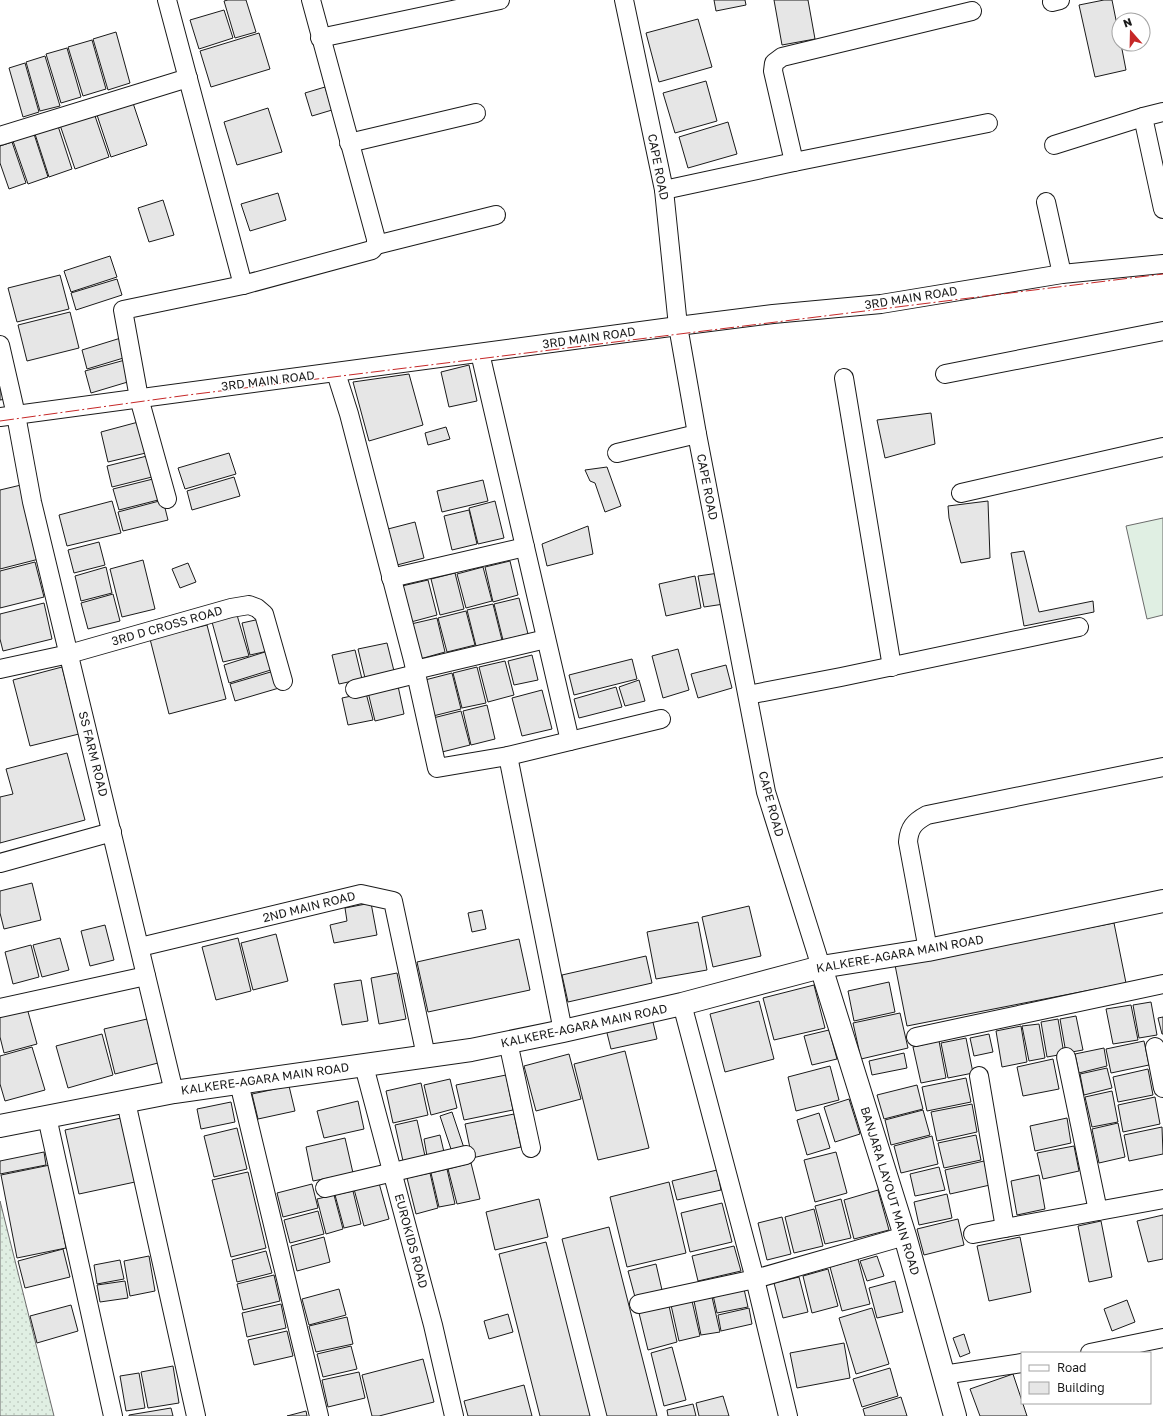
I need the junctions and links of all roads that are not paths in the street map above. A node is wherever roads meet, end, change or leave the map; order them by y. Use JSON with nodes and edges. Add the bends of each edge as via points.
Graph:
{"nodes":[{"id":1,"x":167,"y":0,"type":"edge"},
{"id":2,"x":311,"y":0,"type":"edge"},
{"id":3,"x":500,"y":0,"type":"edge"},
{"id":4,"x":624,"y":0,"type":"edge"},
{"id":5,"x":972,"y":11,"type":"dead end"},
{"id":6,"x":320,"y":38,"type":"junction"},
{"id":7,"x":188,"y":78,"type":"junction"},
{"id":8,"x":1163,"y":112,"type":"edge"},
{"id":9,"x":476,"y":113,"type":"dead end"},
{"id":10,"x":1144,"y":117,"type":"junction"},
{"id":11,"x":988,"y":123,"type":"dead end"},
{"id":12,"x":0,"y":136,"type":"edge"},
{"id":13,"x":349,"y":144,"type":"junction"},
{"id":14,"x":1054,"y":145,"type":"dead end"},
{"id":15,"x":794,"y":162,"type":"junction"},
{"id":16,"x":664,"y":190,"type":"junction"},
{"id":17,"x":1046,"y":202,"type":"dead end"},
{"id":18,"x":1163,"y":209,"type":"edge"},
{"id":19,"x":496,"y":215,"type":"dead end"},
{"id":20,"x":376,"y":245,"type":"junction"},
{"id":21,"x":1163,"y":264,"type":"edge"},
{"id":22,"x":1062,"y":274,"type":"junction"},
{"id":23,"x":243,"y":285,"type":"junction"},
{"id":24,"x":678,"y":326,"type":"junction"},
{"id":25,"x":1163,"y":331,"type":"edge"},
{"id":26,"x":0,"y":345,"type":"edge"},
{"id":27,"x":480,"y":353,"type":"junction"},
{"id":28,"x":336,"y":373,"type":"junction"},
{"id":29,"x":945,"y":374,"type":"dead end"},
{"id":30,"x":844,"y":378,"type":"dead end"},
{"id":31,"x":139,"y":398,"type":"junction"},
{"id":32,"x":8,"y":416,"type":"edge"},
{"id":33,"x":697,"y":434,"type":"junction"},
{"id":34,"x":1163,"y":447,"type":"edge"},
{"id":35,"x":616,"y":453,"type":"dead end"},
{"id":36,"x":961,"y":493,"type":"dead end"},
{"id":37,"x":167,"y":499,"type":"dead end"},
{"id":38,"x":525,"y":547,"type":"junction"},
{"id":39,"x":391,"y":578,"type":"junction"},
{"id":40,"x":1079,"y":627,"type":"dead end"},
{"id":41,"x":546,"y":639,"type":"junction"},
{"id":42,"x":69,"y":654,"type":"junction"},
{"id":43,"x":892,"y":667,"type":"junction"},
{"id":44,"x":0,"y":669,"type":"edge"},
{"id":45,"x":415,"y":672,"type":"junction"},
{"id":46,"x":283,"y":682,"type":"dead end"},
{"id":47,"x":355,"y":689,"type":"dead end"},
{"id":48,"x":748,"y":695,"type":"junction"},
{"id":49,"x":661,"y":719,"type":"dead end"},
{"id":50,"x":570,"y":741,"type":"junction"},
{"id":51,"x":508,"y":756,"type":"junction"},
{"id":52,"x":1163,"y":767,"type":"edge"},
{"id":53,"x":112,"y":832,"type":"junction"},
{"id":54,"x":0,"y":863,"type":"edge"},
{"id":55,"x":1163,"y":901,"type":"edge"},
{"id":56,"x":140,"y":947,"type":"junction"},
{"id":57,"x":928,"y":950,"type":"junction"},
{"id":58,"x":821,"y":967,"type":"junction"},
{"id":59,"x":146,"y":976,"type":"junction"},
{"id":60,"x":1163,"y":984,"type":"edge"},
{"id":61,"x":682,"y":1004,"type":"junction"},
{"id":62,"x":0,"y":1008,"type":"edge"},
{"id":63,"x":563,"y":1031,"type":"junction"},
{"id":64,"x":916,"y":1037,"type":"dead end"},
{"id":65,"x":508,"y":1042,"type":"junction"},
{"id":66,"x":1155,"y":1047,"type":"dead end"},
{"id":67,"x":426,"y":1056,"type":"junction"},
{"id":68,"x":1066,"y":1057,"type":"dead end"},
{"id":69,"x":364,"y":1066,"type":"junction"},
{"id":70,"x":978,"y":1076,"type":"dead end"},
{"id":71,"x":239,"y":1083,"type":"junction"},
{"id":72,"x":1163,"y":1088,"type":"edge"},
{"id":73,"x":174,"y":1092,"type":"junction"},
{"id":74,"x":126,"y":1102,"type":"junction"},
{"id":75,"x":47,"y":1117,"type":"junction"},
{"id":76,"x":0,"y":1126,"type":"edge"},
{"id":77,"x":531,"y":1148,"type":"dead end"},
{"id":78,"x":466,"y":1155,"type":"dead end"},
{"id":79,"x":392,"y":1172,"type":"junction"},
{"id":80,"x":325,"y":1188,"type":"dead end"},
{"id":81,"x":1163,"y":1199,"type":"edge"},
{"id":82,"x":1098,"y":1211,"type":"junction"},
{"id":83,"x":1005,"y":1228,"type":"junction"},
{"id":84,"x":973,"y":1234,"type":"dead end"},
{"id":85,"x":905,"y":1236,"type":"junction"},
{"id":86,"x":755,"y":1279,"type":"junction"},
{"id":87,"x":639,"y":1304,"type":"dead end"},
{"id":88,"x":1163,"y":1338,"type":"edge"},
{"id":89,"x":1095,"y":1352,"type":"edge"},
{"id":90,"x":1021,"y":1363,"type":"edge"},
{"id":91,"x":943,"y":1375,"type":"junction"},
{"id":92,"x":113,"y":1416,"type":"edge"},
{"id":93,"x":196,"y":1416,"type":"edge"},
{"id":94,"x":319,"y":1416,"type":"edge"},
{"id":95,"x":454,"y":1416,"type":"edge"},
{"id":96,"x":788,"y":1416,"type":"edge"},
{"id":97,"x":955,"y":1416,"type":"edge"}],
"edges":[{"from":1,"to":7,"type":"street"},
{"from":2,"to":6,"type":"street"},
{"from":3,"to":6,"type":"street"},
{"from":4,"to":16,"type":"street","name":"CAPE ROAD"},
{"from":5,"to":15,"type":"street","via":[[782,57],[774,62]]},
{"from":6,"to":13,"type":"street"},
{"from":7,"to":12,"type":"street"},
{"from":7,"to":23,"type":"street"},
{"from":8,"to":10,"type":"street"},
{"from":9,"to":13,"type":"street"},
{"from":10,"to":14,"type":"street"},
{"from":10,"to":18,"type":"street"},
{"from":11,"to":15,"type":"street"},
{"from":13,"to":20,"type":"street"},
{"from":15,"to":16,"type":"street"},
{"from":16,"to":24,"type":"street","name":"CAPE ROAD"},
{"from":17,"to":22,"type":"street"},
{"from":19,"to":20,"type":"street"},
{"from":20,"to":23,"type":"street","via":[[372,250]]},
{"from":21,"to":22,"type":"street","name":"3RD MAIN ROAD"},
{"from":22,"to":24,"type":"street","name":"3RD MAIN ROAD","via":[[881,304]]},
{"from":23,"to":31,"type":"street","via":[[123,310]]},
{"from":24,"to":27,"type":"street","name":"3RD MAIN ROAD"},
{"from":24,"to":33,"type":"street","name":"CAPE ROAD"},
{"from":25,"to":29,"type":"street"},
{"from":26,"to":32,"type":"street","name":"SS FARM ROAD"},
{"from":27,"to":28,"type":"street","name":"3RD MAIN ROAD"},
{"from":27,"to":38,"type":"street"},
{"from":28,"to":31,"type":"street","name":"3RD MAIN ROAD"},
{"from":28,"to":39,"type":"street"},
{"from":30,"to":43,"type":"street"},
{"from":31,"to":32,"type":"street","name":"3RD MAIN ROAD"},
{"from":31,"to":37,"type":"street"},
{"from":32,"to":42,"type":"street","name":"SS FARM ROAD"},
{"from":33,"to":35,"type":"street"},
{"from":33,"to":48,"type":"street","name":"CAPE ROAD"},
{"from":34,"to":36,"type":"street"},
{"from":38,"to":39,"type":"street"},
{"from":38,"to":41,"type":"street"},
{"from":39,"to":45,"type":"street"},
{"from":40,"to":43,"type":"street"},
{"from":41,"to":45,"type":"street"},
{"from":41,"to":50,"type":"street"},
{"from":42,"to":44,"type":"street","name":"3RD D CROSS ROAD"},
{"from":42,"to":46,"type":"street","name":"3RD D CROSS ROAD","via":[[178,621],[249,605],[264,614]]},
{"from":42,"to":53,"type":"street","name":"SS FARM ROAD"},
{"from":43,"to":48,"type":"street"},
{"from":45,"to":47,"type":"street"},
{"from":45,"to":51,"type":"street","via":[[437,768]]},
{"from":48,"to":58,"type":"street","name":"CAPE ROAD","via":[[766,792]]},
{"from":49,"to":50,"type":"street"},
{"from":50,"to":51,"type":"street"},
{"from":51,"to":63,"type":"street"},
{"from":52,"to":57,"type":"street","via":[[927,816],[918,820],[909,831],[908,842]]},
{"from":53,"to":54,"type":"street"},
{"from":53,"to":56,"type":"street","name":"SS FARM ROAD"},
{"from":55,"to":57,"type":"street","name":"KALKERE-AGARA MAIN ROAD"},
{"from":56,"to":59,"type":"street","name":"SS FARM ROAD"},
{"from":56,"to":67,"type":"street","name":"2ND MAIN ROAD","via":[[361,894],[393,901]]},
{"from":57,"to":58,"type":"street","name":"KALKERE-AGARA MAIN ROAD"},
{"from":58,"to":61,"type":"street","name":"KALKERE-AGARA MAIN ROAD"},
{"from":58,"to":85,"type":"street","name":"BANJARA LAYOUT MAIN ROAD"},
{"from":59,"to":62,"type":"street"},
{"from":59,"to":73,"type":"street","name":"SS FARM ROAD"},
{"from":60,"to":64,"type":"street"},
{"from":61,"to":63,"type":"street","name":"KALKERE-AGARA MAIN ROAD"},
{"from":61,"to":86,"type":"street"},
{"from":63,"to":65,"type":"street","name":"KALKERE-AGARA MAIN ROAD"},
{"from":65,"to":67,"type":"street","name":"KALKERE-AGARA MAIN ROAD"},
{"from":65,"to":77,"type":"street"},
{"from":66,"to":72,"type":"street"},
{"from":67,"to":69,"type":"street","name":"KALKERE-AGARA MAIN ROAD"},
{"from":68,"to":82,"type":"street"},
{"from":69,"to":71,"type":"street","name":"KALKERE-AGARA MAIN ROAD"},
{"from":69,"to":79,"type":"street","name":"EUROKIDS ROAD"},
{"from":70,"to":83,"type":"street"},
{"from":71,"to":73,"type":"street","name":"KALKERE-AGARA MAIN ROAD"},
{"from":71,"to":94,"type":"street"},
{"from":73,"to":74,"type":"street","name":"KALKERE-AGARA MAIN ROAD"},
{"from":74,"to":75,"type":"street","name":"KALKERE-AGARA MAIN ROAD"},
{"from":74,"to":93,"type":"street"},
{"from":75,"to":76,"type":"street","name":"KALKERE-AGARA MAIN ROAD"},
{"from":75,"to":92,"type":"street"},
{"from":78,"to":79,"type":"street"},
{"from":79,"to":80,"type":"street"},
{"from":79,"to":95,"type":"street","name":"EUROKIDS ROAD","via":[[433,1325]]},
{"from":81,"to":82,"type":"street"},
{"from":82,"to":83,"type":"street"},
{"from":83,"to":84,"type":"street"},
{"from":85,"to":86,"type":"street"},
{"from":85,"to":91,"type":"street","name":"BANJARA LAYOUT MAIN ROAD"},
{"from":86,"to":87,"type":"street"},
{"from":86,"to":96,"type":"street"},
{"from":88,"to":89,"type":"street"},
{"from":90,"to":91,"type":"street"},
{"from":91,"to":97,"type":"street","name":"BANJARA LAYOUT MAIN ROAD"}]}
